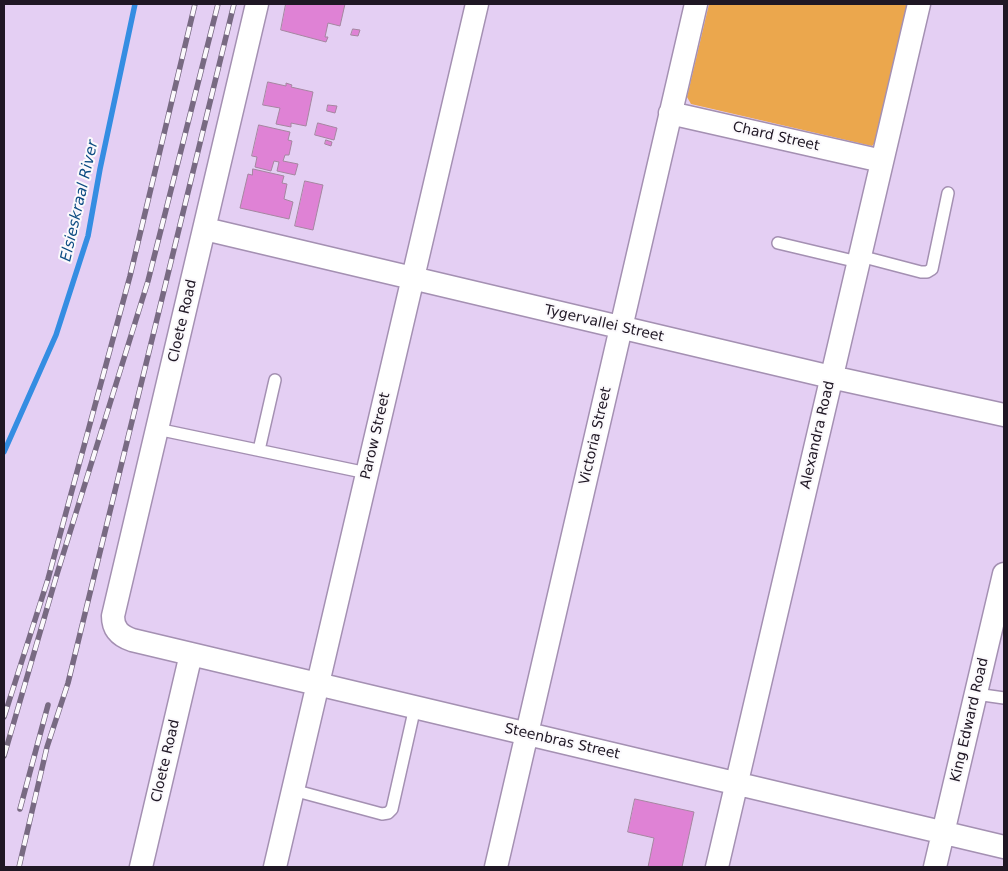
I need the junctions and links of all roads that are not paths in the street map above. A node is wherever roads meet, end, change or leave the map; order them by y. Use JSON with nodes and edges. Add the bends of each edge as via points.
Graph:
{"nodes":[{"id":1,"x":257,"y":4,"type":"edge"},
{"id":2,"x":476,"y":4,"type":"edge"},
{"id":3,"x":696,"y":4,"type":"edge"},
{"id":4,"x":919,"y":4,"type":"edge"},
{"id":5,"x":670,"y":113,"type":"junction"},
{"id":6,"x":882,"y":161,"type":"junction"},
{"id":7,"x":948,"y":193,"type":"dead end"},
{"id":8,"x":205,"y":229,"type":"junction"},
{"id":9,"x":778,"y":243,"type":"dead end"},
{"id":10,"x":859,"y":259,"type":"junction"},
{"id":11,"x":412,"y":279,"type":"junction"},
{"id":12,"x":621,"y":328,"type":"junction"},
{"id":13,"x":831,"y":377,"type":"junction"},
{"id":14,"x":275,"y":380,"type":"dead end"},
{"id":15,"x":1004,"y":416,"type":"edge"},
{"id":16,"x":157,"y":429,"type":"junction"},
{"id":17,"x":259,"y":450,"type":"junction"},
{"id":18,"x":367,"y":473,"type":"junction"},
{"id":19,"x":1004,"y":574,"type":"edge"},
{"id":20,"x":121,"y":636,"type":"joint"},
{"id":21,"x":191,"y":654,"type":"junction"},
{"id":22,"x":318,"y":684,"type":"junction"},
{"id":23,"x":976,"y":694,"type":"junction"},
{"id":24,"x":1004,"y":698,"type":"edge"},
{"id":25,"x":415,"y":708,"type":"junction"},
{"id":26,"x":527,"y":734,"type":"junction"},
{"id":27,"x":736,"y":784,"type":"junction"},
{"id":28,"x":293,"y":790,"type":"junction"},
{"id":29,"x":943,"y":833,"type":"junction"},
{"id":30,"x":1004,"y":847,"type":"edge"},
{"id":31,"x":141,"y":867,"type":"edge"},
{"id":32,"x":275,"y":867,"type":"edge"},
{"id":33,"x":496,"y":867,"type":"edge"},
{"id":34,"x":716,"y":867,"type":"edge"},
{"id":35,"x":935,"y":867,"type":"edge"}],
"edges":[{"from":1,"to":8,"type":"street","name":"Cloete Road"},
{"from":2,"to":11,"type":"street","name":"Parow Street"},
{"from":3,"to":5,"type":"street","name":"Victoria Street"},
{"from":4,"to":6,"type":"street","name":"Alexandra Road"},
{"from":5,"to":6,"type":"street","name":"Chard Street"},
{"from":5,"to":12,"type":"street","name":"Victoria Street"},
{"from":6,"to":10,"type":"street","name":"Alexandra Road"},
{"from":7,"to":10,"type":"lane","via":[[932,269],[921,272]]},
{"from":8,"to":11,"type":"street","name":"Tygervallei Street"},
{"from":8,"to":16,"type":"street","name":"Cloete Road"},
{"from":9,"to":10,"type":"lane"},
{"from":10,"to":13,"type":"street","name":"Alexandra Road"},
{"from":11,"to":12,"type":"street","name":"Tygervallei Street"},
{"from":11,"to":18,"type":"street","name":"Parow Street"},
{"from":12,"to":13,"type":"street","name":"Tygervallei Street"},
{"from":12,"to":26,"type":"street","name":"Victoria Street"},
{"from":13,"to":15,"type":"street","name":"Tygervallei Street"},
{"from":13,"to":27,"type":"street","name":"Alexandra Road"},
{"from":14,"to":17,"type":"lane"},
{"from":16,"to":17,"type":"lane"},
{"from":16,"to":20,"type":"street","name":"Cloete Road","via":[[113,616],[113,623]]},
{"from":17,"to":18,"type":"lane"},
{"from":18,"to":22,"type":"street","name":"Parow Street"},
{"from":19,"to":23,"type":"street","name":"King Edward Road"},
{"from":20,"to":21,"type":"street","name":"Steenbras Street"},
{"from":21,"to":22,"type":"street","name":"Steenbras Street"},
{"from":21,"to":31,"type":"street","name":"Cloete Road"},
{"from":22,"to":25,"type":"street","name":"Steenbras Street"},
{"from":22,"to":28,"type":"street","name":"Parow Street"},
{"from":23,"to":24,"type":"lane"},
{"from":23,"to":29,"type":"street","name":"King Edward Road"},
{"from":25,"to":26,"type":"street","name":"Steenbras Street"},
{"from":25,"to":28,"type":"lane","via":[[392,808],[388,813]]},
{"from":26,"to":27,"type":"street","name":"Steenbras Street"},
{"from":26,"to":33,"type":"street","name":"Victoria Street"},
{"from":27,"to":29,"type":"street","name":"Steenbras Street"},
{"from":27,"to":34,"type":"street","name":"Alexandra Road"},
{"from":28,"to":32,"type":"street","name":"Parow Street"},
{"from":29,"to":30,"type":"street","name":"Steenbras Street"},
{"from":29,"to":35,"type":"street","name":"King Edward Road"}]}
